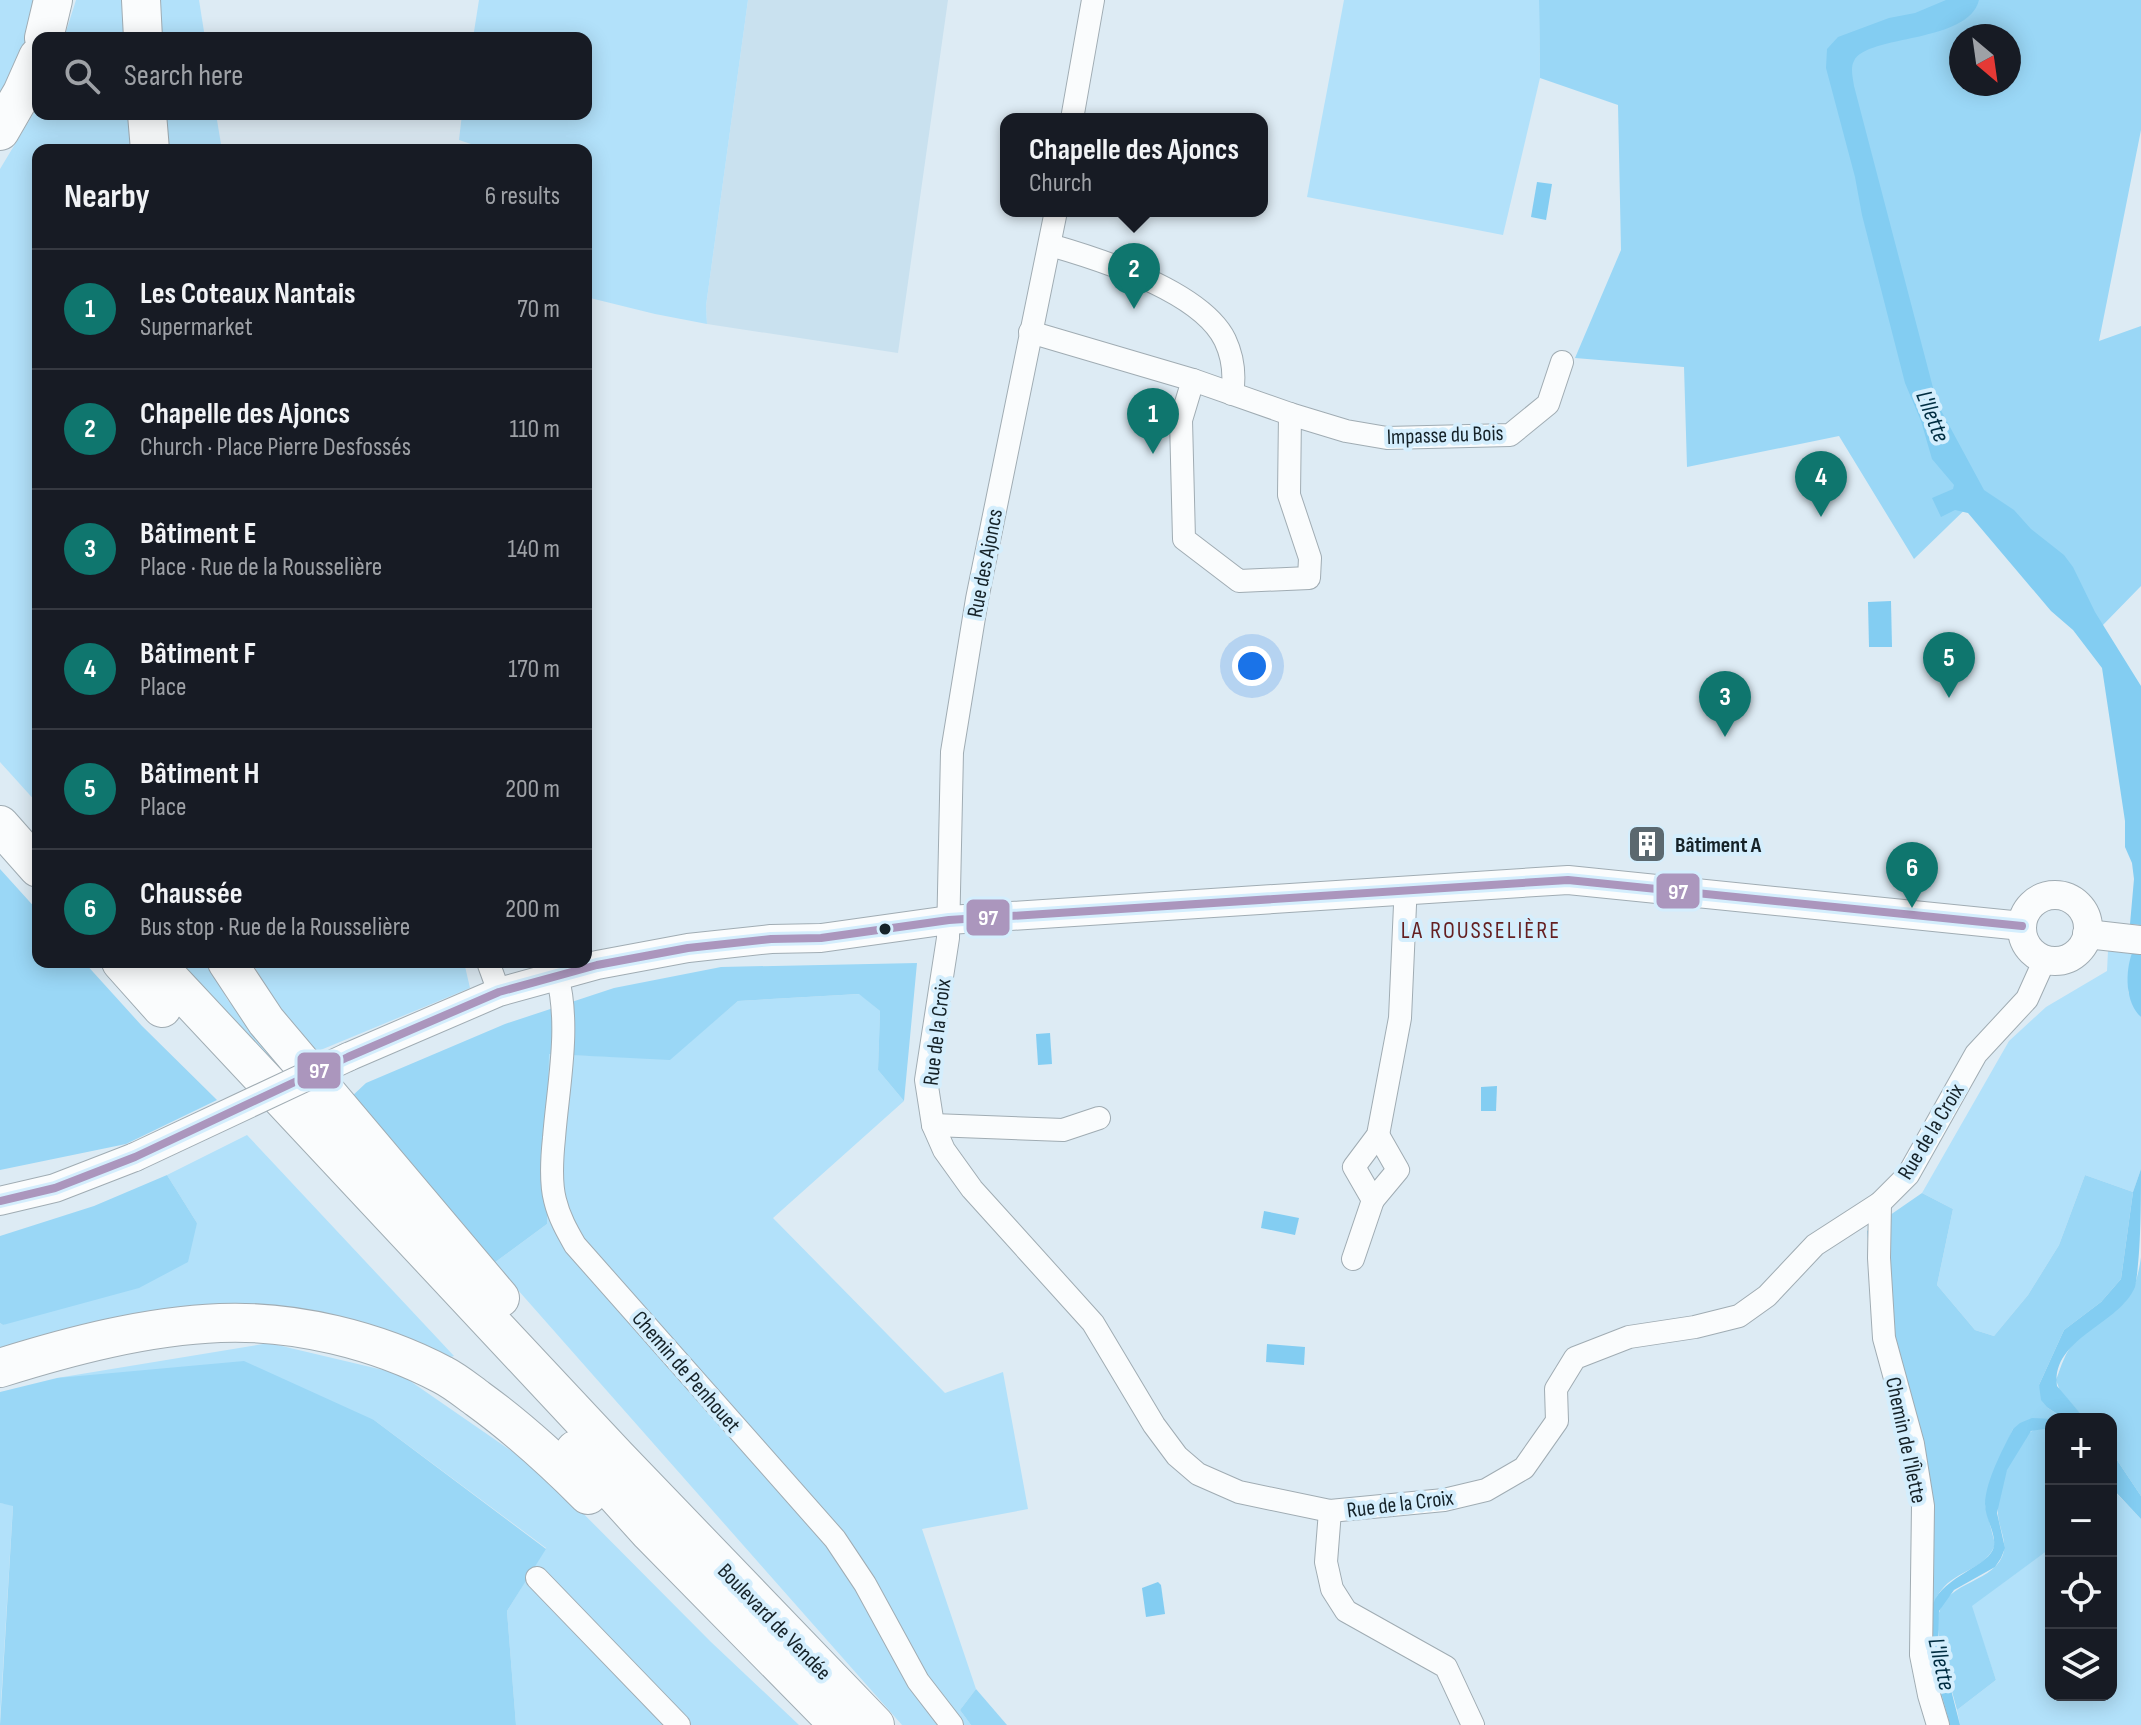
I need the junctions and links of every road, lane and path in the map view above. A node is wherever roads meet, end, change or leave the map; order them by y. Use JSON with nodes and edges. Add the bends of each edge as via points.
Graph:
{"nodes":[{"id":1,"x":53,"y":0,"type":"edge"},
{"id":2,"x":141,"y":0,"type":"edge"},
{"id":3,"x":1093,"y":0,"type":"edge"},
{"id":4,"x":45,"y":32,"type":"edge"},
{"id":5,"x":143,"y":32,"type":"edge"},
{"id":6,"x":32,"y":70,"type":"edge"},
{"id":7,"x":1073,"y":113,"type":"edge"},
{"id":8,"x":148,"y":120,"type":"edge"},
{"id":9,"x":0,"y":131,"type":"edge"},
{"id":10,"x":150,"y":144,"type":"edge"},
{"id":11,"x":1055,"y":217,"type":"edge"},
{"id":12,"x":1050,"y":245,"type":"junction"},
{"id":13,"x":1030,"y":332,"type":"junction"},
{"id":14,"x":1562,"y":362,"type":"dead end"},
{"id":15,"x":1193,"y":380,"type":"junction"},
{"id":16,"x":1232,"y":394,"type":"junction"},
{"id":17,"x":1290,"y":414,"type":"junction"},
{"id":18,"x":0,"y":795,"type":"edge"},
{"id":19,"x":0,"y":825,"type":"edge"},
{"id":20,"x":32,"y":830,"type":"edge"},
{"id":21,"x":0,"y":842,"type":"edge"},
{"id":22,"x":32,"y":861,"type":"edge"},
{"id":23,"x":32,"y":877,"type":"edge"},
{"id":24,"x":1404,"y":892,"type":"junction"},
{"id":25,"x":949,"y":920,"type":"junction"},
{"id":26,"x":2022,"y":926,"type":"junction"},
{"id":27,"x":2087,"y":934,"type":"junction"},
{"id":28,"x":2134,"y":939,"type":"edge"},
{"id":29,"x":2045,"y":959,"type":"junction"},
{"id":30,"x":120,"y":968,"type":"edge"},
{"id":31,"x":126,"y":968,"type":"edge"},
{"id":32,"x":159,"y":968,"type":"edge"},
{"id":33,"x":231,"y":968,"type":"edge"},
{"id":34,"x":490,"y":968,"type":"edge"},
{"id":35,"x":591,"y":968,"type":"edge"},
{"id":36,"x":592,"y":968,"type":"edge"},
{"id":37,"x":557,"y":975,"type":"junction"},
{"id":38,"x":499,"y":992,"type":"junction"},
{"id":39,"x":170,"y":1017,"type":"junction"},
{"id":40,"x":1099,"y":1118,"type":"dead end"},
{"id":41,"x":933,"y":1125,"type":"junction"},
{"id":42,"x":1378,"y":1135,"type":"junction"},
{"id":43,"x":1373,"y":1200,"type":"junction"},
{"id":44,"x":0,"y":1201,"type":"edge"},
{"id":45,"x":1880,"y":1203,"type":"junction"},
{"id":46,"x":1353,"y":1259,"type":"dead end"},
{"id":47,"x":0,"y":1368,"type":"edge"},
{"id":48,"x":607,"y":1465,"type":"junction"},
{"id":49,"x":1330,"y":1511,"type":"junction"},
{"id":50,"x":663,"y":1525,"type":"junction"},
{"id":51,"x":537,"y":1578,"type":"dead end"},
{"id":52,"x":679,"y":1725,"type":"edge"},
{"id":53,"x":839,"y":1725,"type":"edge"},
{"id":54,"x":875,"y":1725,"type":"edge"},
{"id":55,"x":952,"y":1725,"type":"edge"},
{"id":56,"x":1473,"y":1725,"type":"edge"},
{"id":57,"x":1938,"y":1725,"type":"edge"}],
"edges":[{"from":1,"to":4,"type":"highway"},
{"from":2,"to":5,"type":"highway"},
{"from":3,"to":7,"type":"street"},
{"from":6,"to":9,"type":"highway"},
{"from":8,"to":10,"type":"highway"},
{"from":11,"to":12,"type":"street","name":"Rue des Ajoncs"},
{"from":12,"to":13,"type":"street","name":"Rue des Ajoncs"},
{"from":12,"to":16,"type":"street","via":[[1096,258],[1198,309],[1224,339],[1235,376]]},
{"from":13,"to":15,"type":"street","name":"Impasse du Bois"},
{"from":13,"to":25,"type":"street","name":"Rue des Ajoncs","via":[[952,752]]},
{"from":14,"to":17,"type":"street","name":"Impasse du Bois","via":[[1548,404],[1510,435],[1387,438]]},
{"from":15,"to":16,"type":"street","name":"Impasse du Bois"},
{"from":15,"to":17,"type":"street","via":[[1181,420],[1184,539],[1239,581],[1309,578],[1310,558],[1289,495]]},
{"from":16,"to":17,"type":"street","name":"Impasse du Bois"},
{"from":18,"to":20,"type":"highway"},
{"from":19,"to":22,"type":"highway"},
{"from":21,"to":23,"type":"highway"},
{"from":24,"to":25,"type":"street"},
{"from":24,"to":26,"type":"street","via":[[1568,880]]},
{"from":24,"to":42,"type":"street","via":[[1400,1018]]},
{"from":25,"to":36,"type":"street","via":[[821,938],[688,948]]},
{"from":25,"to":41,"type":"street","name":"Rue de la Croix","via":[[926,1080]]},
{"from":26,"to":27,"type":"street","via":[[2029,907],[2057,895],[2068,897],[2084,912]]},
{"from":26,"to":29,"type":"street","via":[[2028,947]]},
{"from":27,"to":28,"type":"street"},
{"from":27,"to":29,"type":"street","via":[[2077,952],[2056,961]]},
{"from":29,"to":45,"type":"street","name":"Rue de la Croix","via":[[2027,999],[1976,1054],[1908,1175]]},
{"from":30,"to":39,"type":"highway"},
{"from":31,"to":39,"type":"highway"},
{"from":32,"to":48,"type":"highway"},
{"from":33,"to":50,"type":"highway","via":[[266,1021],[669,1495]]},
{"from":34,"to":38,"type":"street"},
{"from":35,"to":37,"type":"street"},
{"from":37,"to":38,"type":"street"},
{"from":37,"to":55,"type":"street","name":"Chemin de Penhouet","via":[[562,1039],[552,1155],[554,1197],[562,1223],[575,1245],[835,1539],[918,1681]]},
{"from":38,"to":44,"type":"street","bridge":true,"via":[[135,1157],[55,1188]]},
{"from":39,"to":48,"type":"highway"},
{"from":40,"to":41,"type":"street","via":[[1063,1130]]},
{"from":41,"to":49,"type":"street","name":"Rue de la Croix","via":[[972,1189],[1093,1323],[1177,1456],[1198,1474],[1239,1492]]},
{"from":42,"to":43,"type":"street","via":[[1354,1167]]},
{"from":42,"to":43,"type":"street","via":[[1398,1170]]},
{"from":43,"to":46,"type":"street"},
{"from":45,"to":49,"type":"street","name":"Rue de la Croix","via":[[1815,1245],[1767,1296],[1739,1316],[1629,1337],[1575,1358],[1556,1389],[1557,1421],[1524,1468],[1486,1490],[1444,1500]]},
{"from":45,"to":57,"type":"street","name":"Chemin de l'Îlette","via":[[1884,1338],[1913,1444],[1923,1506],[1921,1655]]},
{"from":47,"to":50,"type":"highway","via":[[148,1332],[220,1323],[290,1326],[374,1346],[444,1375],[515,1425],[616,1522]]},
{"from":48,"to":50,"type":"highway"},
{"from":49,"to":56,"type":"street","via":[[1326,1562],[1332,1589],[1346,1611],[1446,1667]]},
{"from":50,"to":53,"type":"highway"},
{"from":50,"to":54,"type":"highway","name":"Boulevard de Vendée"},
{"from":51,"to":52,"type":"street"}]}
